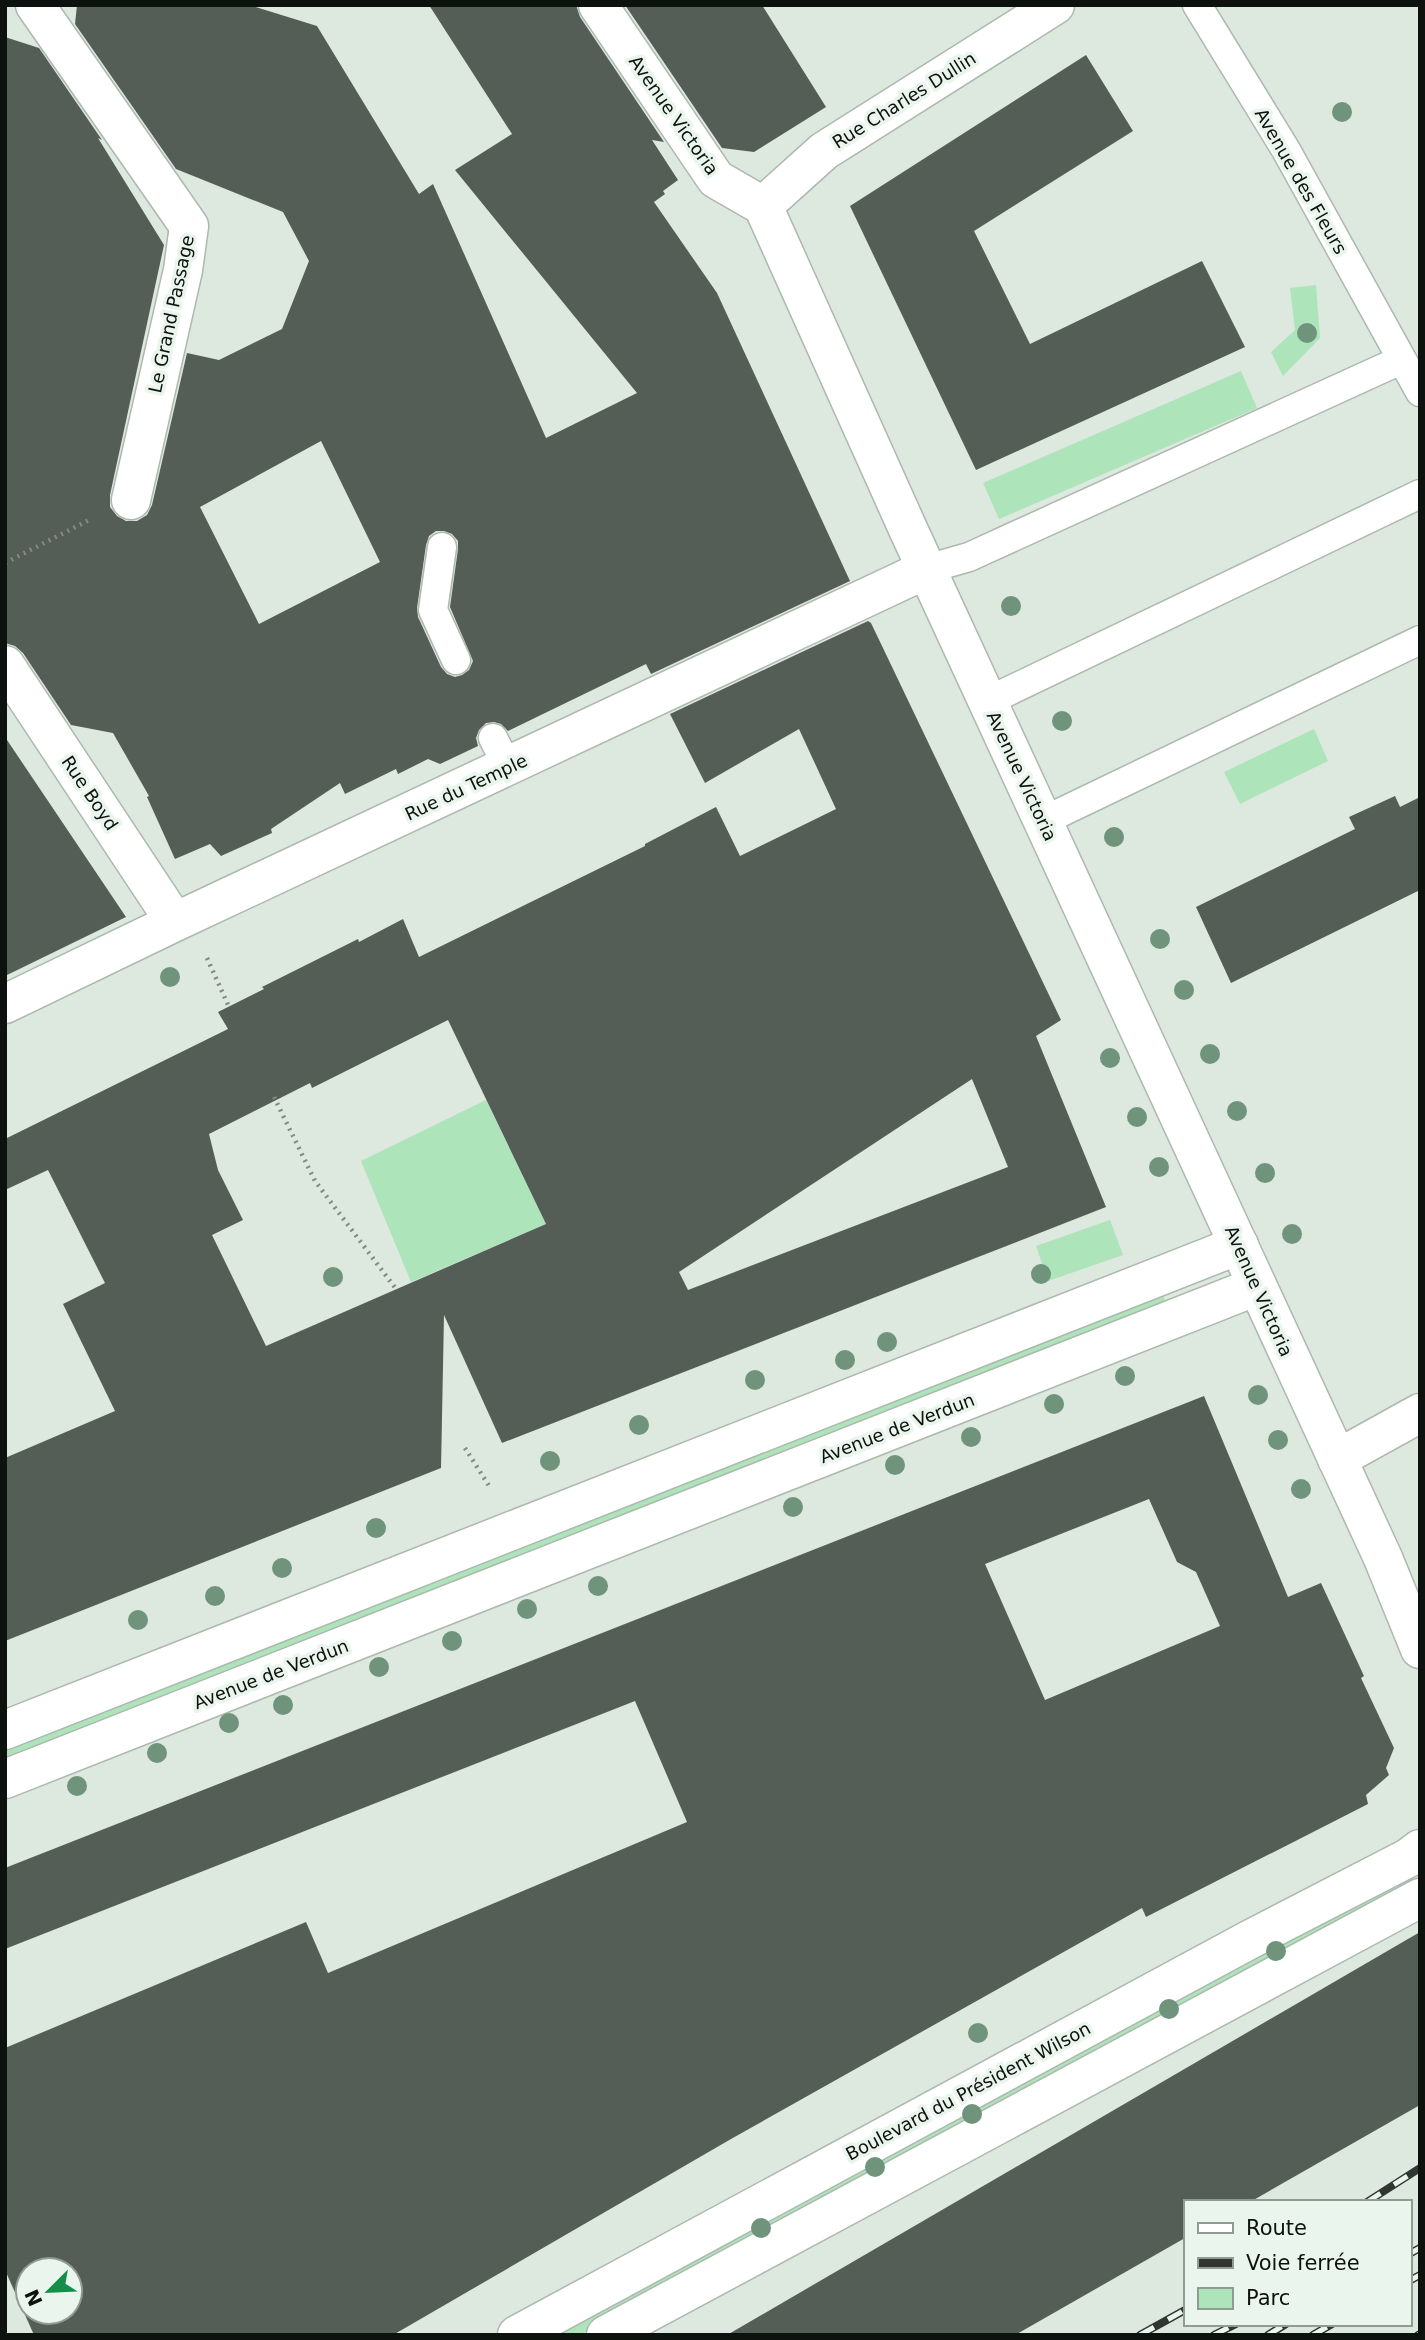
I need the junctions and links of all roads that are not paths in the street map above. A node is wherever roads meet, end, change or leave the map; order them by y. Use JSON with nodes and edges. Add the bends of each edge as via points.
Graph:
{"nodes":[{"id":1,"x":35,"y":5,"type":"edge"},
{"id":2,"x":598,"y":5,"type":"edge"},
{"id":3,"x":1055,"y":5,"type":"edge"},
{"id":4,"x":1197,"y":5,"type":"edge"},
{"id":5,"x":763,"y":206,"type":"junction"},
{"id":6,"x":1401,"y":360,"type":"junction"},
{"id":7,"x":1420,"y":392,"type":"edge"},
{"id":8,"x":1420,"y":494,"type":"edge"},
{"id":9,"x":131,"y":500,"type":"road end"},
{"id":10,"x":442,"y":547,"type":"dead end"},
{"id":11,"x":927,"y":569,"type":"junction"},
{"id":12,"x":1420,"y":640,"type":"edge"},
{"id":13,"x":456,"y":660,"type":"dead end"},
{"id":14,"x":5,"y":665,"type":"edge"},
{"id":15,"x":988,"y":701,"type":"junction"},
{"id":16,"x":1043,"y":821,"type":"junction"},
{"id":17,"x":175,"y":922,"type":"junction"},
{"id":18,"x":5,"y":1004,"type":"edge"},
{"id":19,"x":1239,"y":1245,"type":"junction"},
{"id":20,"x":1257,"y":1286,"type":"junction"},
{"id":21,"x":1420,"y":1413,"type":"edge"},
{"id":22,"x":1337,"y":1459,"type":"junction"},
{"id":23,"x":520,"y":1528,"type":"junction"},
{"id":24,"x":538,"y":1570,"type":"junction"},
{"id":25,"x":1394,"y":1584,"type":"junction"},
{"id":26,"x":1420,"y":1624,"type":"edge"},
{"id":27,"x":1420,"y":1649,"type":"edge"},
{"id":28,"x":5,"y":1730,"type":"edge"},
{"id":29,"x":5,"y":1779,"type":"edge"},
{"id":30,"x":1420,"y":1849,"type":"edge"},
{"id":31,"x":1420,"y":1898,"type":"edge"},
{"id":32,"x":517,"y":2335,"type":"edge"},
{"id":33,"x":606,"y":2335,"type":"edge"}],
"edges":[{"from":1,"to":9,"type":"street","name":"Le Grand Passage","via":[[190,226]]},
{"from":2,"to":5,"type":"street","name":"Avenue Victoria","via":[[716,179]]},
{"from":3,"to":5,"type":"street","name":"Rue Charles Dullin","via":[[824,151]]},
{"from":4,"to":6,"type":"lane","name":"Avenue des Fleurs","via":[[1286,150]]},
{"from":5,"to":11,"type":"street","name":"Avenue Victoria"},
{"from":6,"to":7,"type":"lane","name":"Avenue des Fleurs"},
{"from":6,"to":11,"type":"lane","via":[[969,557]]},
{"from":8,"to":15,"type":"lane"},
{"from":10,"to":13,"type":"lane","via":[[433,610]]},
{"from":11,"to":15,"type":"street","name":"Avenue Victoria"},
{"from":11,"to":17,"type":"street","name":"Rue du Temple","via":[[501,753]]},
{"from":12,"to":16,"type":"lane"},
{"from":14,"to":17,"type":"street","name":"Rue Boyd"},
{"from":15,"to":16,"type":"street","name":"Avenue Victoria"},
{"from":16,"to":19,"type":"street","name":"Avenue Victoria"},
{"from":17,"to":18,"type":"street","name":"Rue du Temple"},
{"from":19,"to":20,"type":"street","name":"Avenue Victoria"},
{"from":19,"to":23,"type":"street"},
{"from":20,"to":22,"type":"street","name":"Avenue Victoria"},
{"from":20,"to":24,"type":"street","name":"Avenue de Verdun"},
{"from":21,"to":22,"type":"street"},
{"from":22,"to":25,"type":"street","name":"Avenue Victoria"},
{"from":23,"to":24,"type":"street"},
{"from":23,"to":28,"type":"street"},
{"from":24,"to":29,"type":"street","name":"Avenue de Verdun"},
{"from":25,"to":26,"type":"street","name":"Avenue Victoria"},
{"from":25,"to":27,"type":"street","name":"Avenue Victoria"},
{"from":30,"to":32,"type":"street","name":"Boulevard du Président Wilson"},
{"from":31,"to":33,"type":"street"}]}
